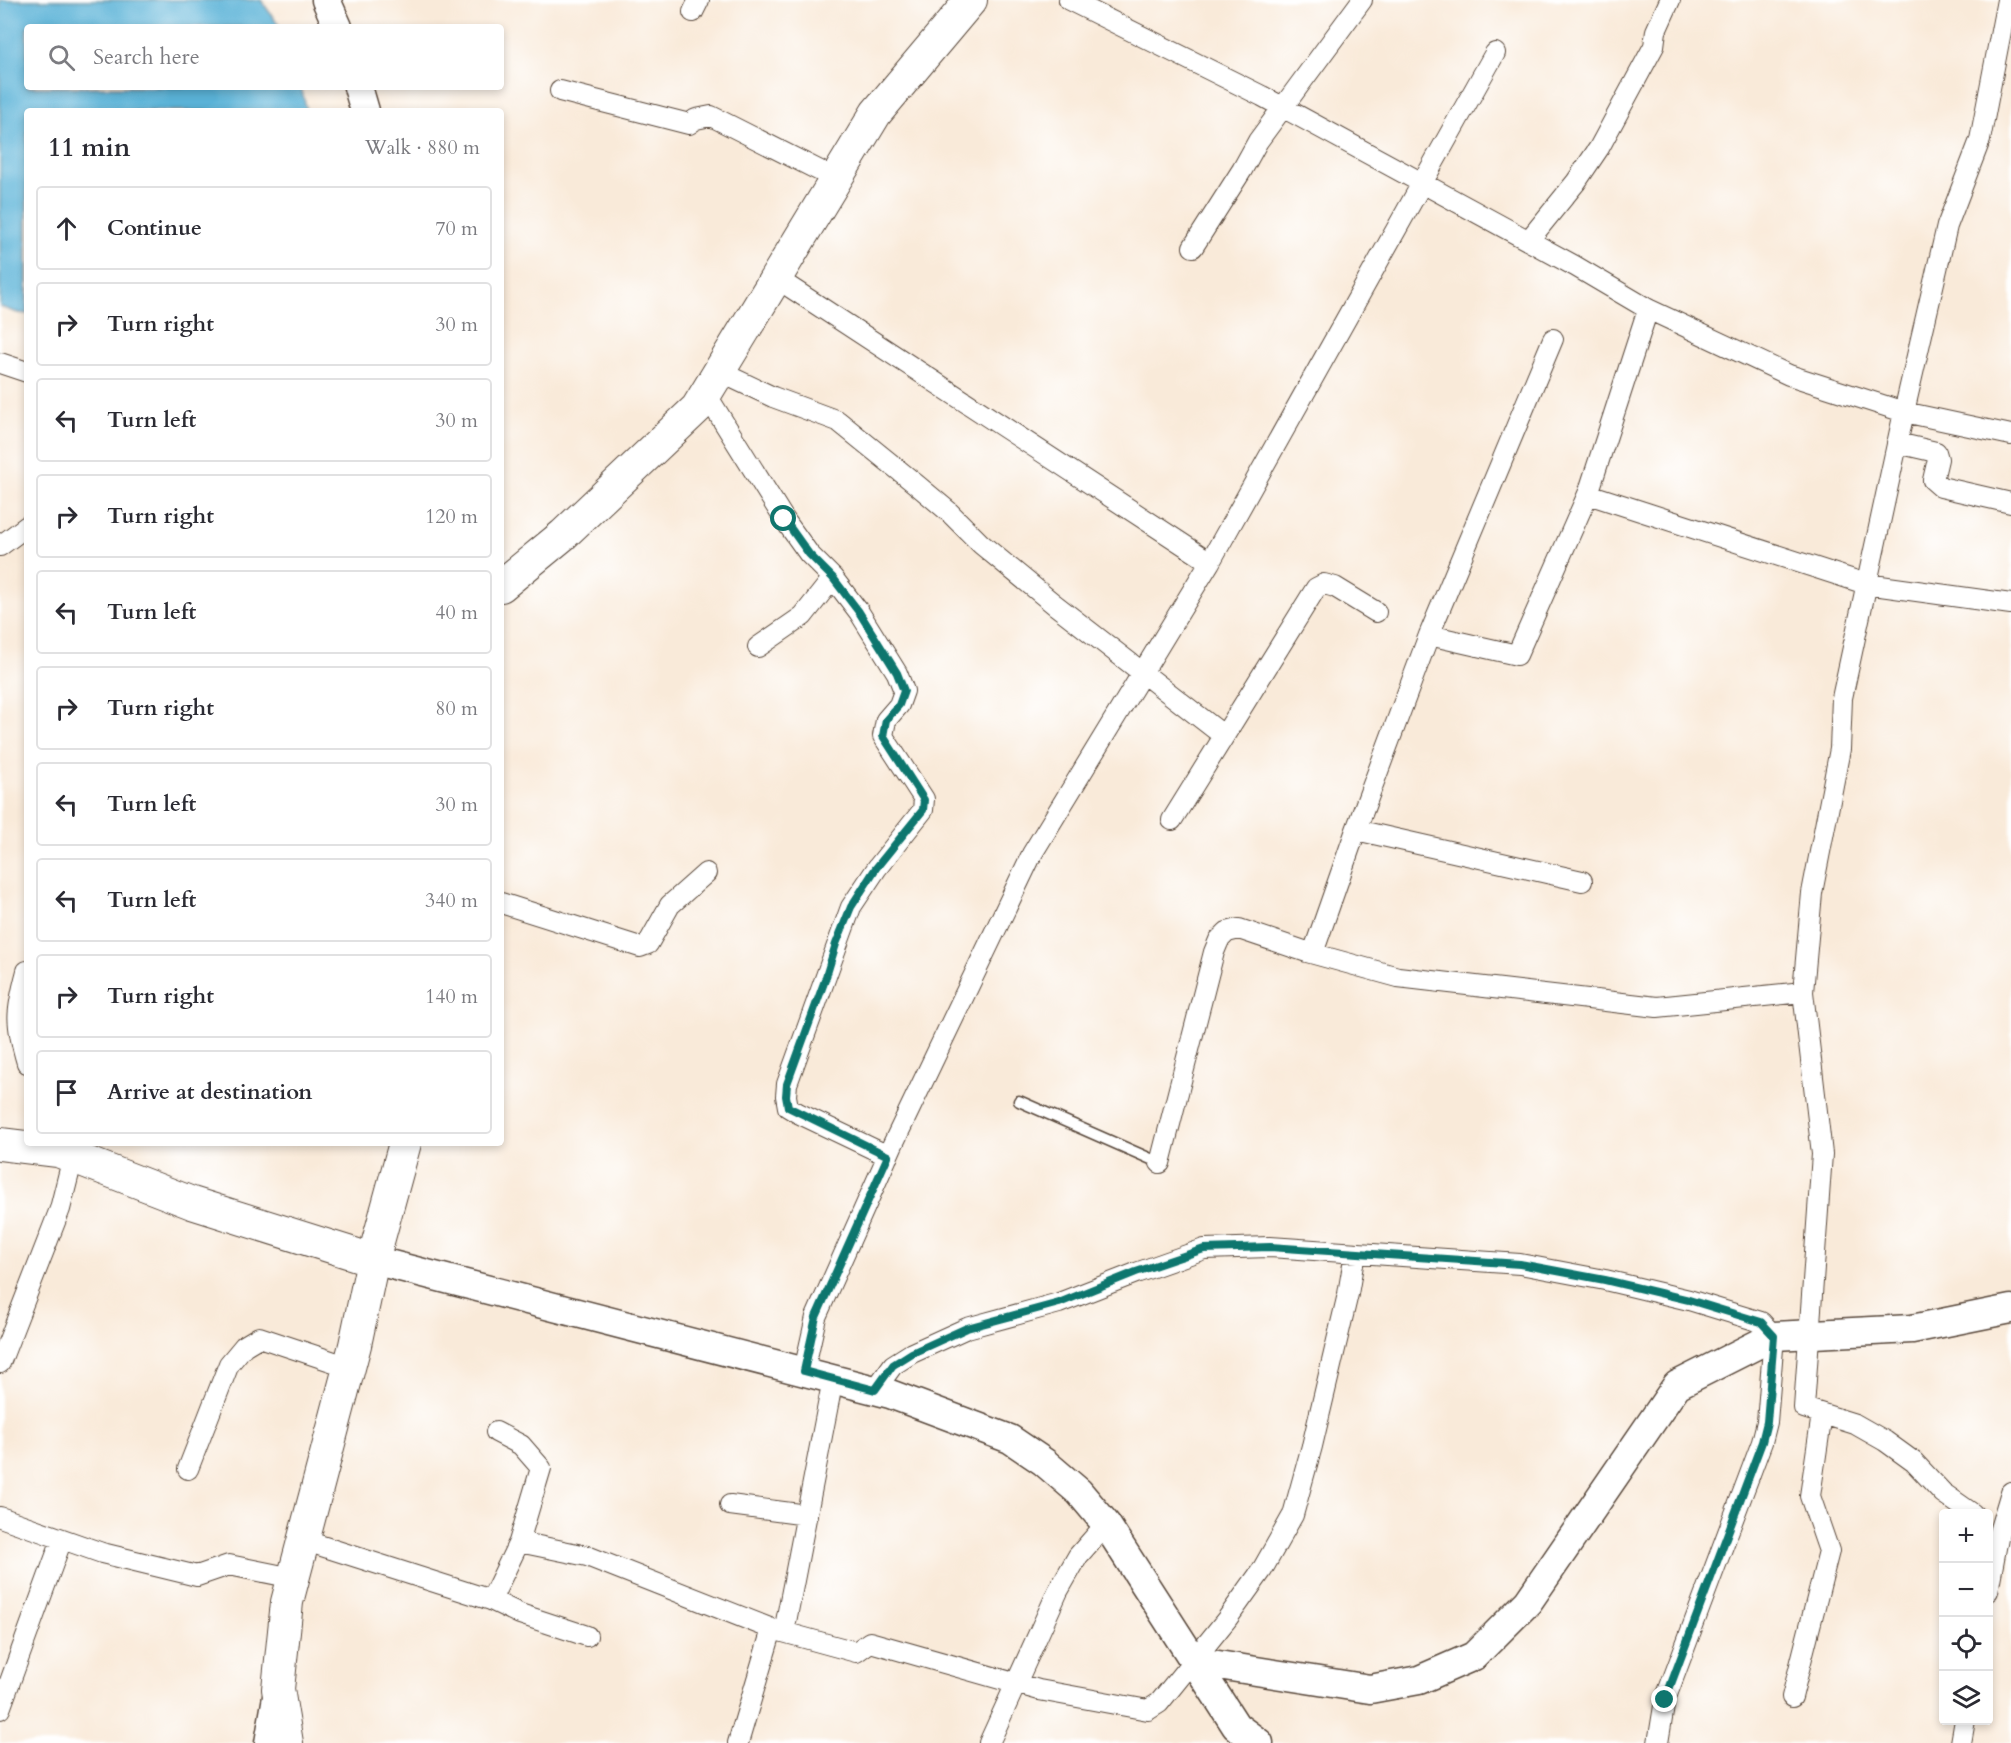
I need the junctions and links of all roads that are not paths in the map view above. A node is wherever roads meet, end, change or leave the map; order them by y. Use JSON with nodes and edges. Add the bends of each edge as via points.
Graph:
{"nodes":[{"id":1,"x":326,"y":0,"type":"edge"},
{"id":2,"x":971,"y":0,"type":"edge"},
{"id":3,"x":1069,"y":0,"type":"edge"},
{"id":4,"x":1362,"y":0,"type":"edge"},
{"id":5,"x":1670,"y":0,"type":"edge"},
{"id":6,"x":2009,"y":0,"type":"edge"},
{"id":7,"x":337,"y":24,"type":"edge"},
{"id":8,"x":1495,"y":53,"type":"dead end"},
{"id":9,"x":359,"y":90,"type":"edge"},
{"id":10,"x":560,"y":91,"type":"dead end"},
{"id":11,"x":1284,"y":107,"type":"junction"},
{"id":12,"x":365,"y":108,"type":"edge"},
{"id":13,"x":836,"y":179,"type":"junction"},
{"id":14,"x":1422,"y":182,"type":"junction"},
{"id":15,"x":1529,"y":240,"type":"junction"},
{"id":16,"x":1193,"y":247,"type":"dead end"},
{"id":17,"x":776,"y":278,"type":"junction"},
{"id":18,"x":1648,"y":309,"type":"junction"},
{"id":19,"x":1553,"y":339,"type":"dead end"},
{"id":20,"x":0,"y":363,"type":"edge"},
{"id":21,"x":24,"y":371,"type":"edge"},
{"id":22,"x":713,"y":383,"type":"junction"},
{"id":23,"x":1904,"y":412,"type":"junction"},
{"id":24,"x":2011,"y":435,"type":"edge"},
{"id":25,"x":1898,"y":443,"type":"junction"},
{"id":26,"x":1588,"y":494,"type":"junction"},
{"id":27,"x":2011,"y":503,"type":"edge"},
{"id":28,"x":24,"y":528,"type":"edge"},
{"id":29,"x":0,"y":546,"type":"edge"},
{"id":30,"x":1210,"y":562,"type":"junction"},
{"id":31,"x":833,"y":578,"type":"junction"},
{"id":32,"x":1867,"y":582,"type":"junction"},
{"id":33,"x":504,"y":584,"type":"edge"},
{"id":34,"x":2011,"y":604,"type":"edge"},
{"id":35,"x":1376,"y":612,"type":"dead end"},
{"id":36,"x":1429,"y":635,"type":"junction"},
{"id":37,"x":758,"y":647,"type":"dead end"},
{"id":38,"x":1143,"y":674,"type":"junction"},
{"id":39,"x":1224,"y":736,"type":"junction"},
{"id":40,"x":1172,"y":820,"type":"dead end"},
{"id":41,"x":1356,"y":830,"type":"junction"},
{"id":42,"x":706,"y":873,"type":"dead end"},
{"id":43,"x":1582,"y":881,"type":"dead end"},
{"id":44,"x":504,"y":904,"type":"edge"},
{"id":45,"x":1313,"y":953,"type":"junction"},
{"id":46,"x":24,"y":982,"type":"edge"},
{"id":47,"x":1803,"y":993,"type":"junction"},
{"id":48,"x":24,"y":1053,"type":"edge"},
{"id":49,"x":1019,"y":1101,"type":"dead end"},
{"id":50,"x":30,"y":1146,"type":"edge"},
{"id":51,"x":404,"y":1146,"type":"edge"},
{"id":52,"x":888,"y":1156,"type":"junction"},
{"id":53,"x":73,"y":1157,"type":"junction"},
{"id":54,"x":1160,"y":1163,"type":"joint"},
{"id":55,"x":1354,"y":1253,"type":"junction"},
{"id":56,"x":373,"y":1260,"type":"junction"},
{"id":57,"x":2011,"y":1309,"type":"edge"},
{"id":58,"x":1810,"y":1335,"type":"junction"},
{"id":59,"x":1774,"y":1336,"type":"junction"},
{"id":60,"x":0,"y":1363,"type":"edge"},
{"id":61,"x":349,"y":1367,"type":"junction"},
{"id":62,"x":804,"y":1371,"type":"junction"},
{"id":63,"x":833,"y":1379,"type":"junction"},
{"id":64,"x":875,"y":1390,"type":"junction"},
{"id":65,"x":1822,"y":1414,"type":"junction"},
{"id":66,"x":496,"y":1432,"type":"dead end"},
{"id":67,"x":188,"y":1469,"type":"dead end"},
{"id":68,"x":2011,"y":1492,"type":"edge"},
{"id":69,"x":730,"y":1505,"type":"dead end"},
{"id":70,"x":1966,"y":1509,"type":"edge"},
{"id":71,"x":807,"y":1515,"type":"junction"},
{"id":72,"x":0,"y":1517,"type":"edge"},
{"id":73,"x":1106,"y":1524,"type":"junction"},
{"id":74,"x":2000,"y":1530,"type":"edge"},
{"id":75,"x":62,"y":1539,"type":"junction"},
{"id":76,"x":303,"y":1540,"type":"junction"},
{"id":77,"x":519,"y":1542,"type":"junction"},
{"id":78,"x":1993,"y":1569,"type":"edge"},
{"id":79,"x":293,"y":1578,"type":"junction"},
{"id":80,"x":491,"y":1600,"type":"junction"},
{"id":81,"x":778,"y":1630,"type":"junction"},
{"id":82,"x":587,"y":1636,"type":"dead end"},
{"id":83,"x":1193,"y":1661,"type":"junction"},
{"id":84,"x":1016,"y":1683,"type":"junction"},
{"id":85,"x":278,"y":1689,"type":"junction"},
{"id":86,"x":1792,"y":1697,"type":"dead end"},
{"id":87,"x":0,"y":1709,"type":"edge"},
{"id":88,"x":1964,"y":1725,"type":"edge"},
{"id":89,"x":268,"y":1743,"type":"edge"},
{"id":90,"x":287,"y":1743,"type":"edge"},
{"id":91,"x":738,"y":1743,"type":"edge"},
{"id":92,"x":989,"y":1743,"type":"edge"},
{"id":93,"x":1258,"y":1743,"type":"edge"},
{"id":94,"x":1658,"y":1743,"type":"edge"},
{"id":95,"x":1961,"y":1743,"type":"edge"}],
"edges":[{"from":1,"to":7,"type":"main road"},
{"from":2,"to":13,"type":"main road","via":[[876,113]]},
{"from":3,"to":11,"type":"street"},
{"from":4,"to":11,"type":"street"},
{"from":5,"to":15,"type":"street","via":[[1656,31],[1654,46],[1599,148]]},
{"from":6,"to":23,"type":"street","via":[[1980,140],[1947,226]]},
{"from":8,"to":14,"type":"street"},
{"from":9,"to":12,"type":"main road"},
{"from":10,"to":13,"type":"street","via":[[688,124],[711,116]]},
{"from":11,"to":14,"type":"street"},
{"from":11,"to":16,"type":"street","via":[[1258,141]]},
{"from":13,"to":17,"type":"main road"},
{"from":14,"to":15,"type":"street"},
{"from":14,"to":30,"type":"street"},
{"from":15,"to":18,"type":"street"},
{"from":17,"to":22,"type":"main road"},
{"from":17,"to":30,"type":"street"},
{"from":18,"to":23,"type":"street","via":[[1789,375]]},
{"from":18,"to":26,"type":"street"},
{"from":19,"to":36,"type":"street"},
{"from":20,"to":21,"type":"street"},
{"from":22,"to":31,"type":"street","via":[[784,519],[809,554]]},
{"from":22,"to":33,"type":"main road","via":[[697,408],[563,535]]},
{"from":22,"to":38,"type":"street","via":[[773,397],[838,421],[941,505],[981,544]]},
{"from":23,"to":24,"type":"street"},
{"from":23,"to":25,"type":"street"},
{"from":25,"to":27,"type":"street","via":[[1936,452],[1933,480],[1941,487]]},
{"from":25,"to":32,"type":"street"},
{"from":26,"to":32,"type":"street"},
{"from":26,"to":36,"type":"street","via":[[1517,655]]},
{"from":28,"to":29,"type":"street"},
{"from":30,"to":38,"type":"street"},
{"from":31,"to":37,"type":"street","via":[[803,616]]},
{"from":31,"to":52,"type":"street","via":[[897,673],[904,691],[899,705],[886,720],[883,736],[924,800],[923,810],[876,868],[851,907],[786,1096],[788,1107],[798,1113]]},
{"from":32,"to":34,"type":"street"},
{"from":32,"to":47,"type":"street","via":[[1842,698],[1840,749],[1812,893]]},
{"from":35,"to":39,"type":"street","via":[[1335,587],[1324,584],[1316,588]]},
{"from":36,"to":41,"type":"street"},
{"from":38,"to":39,"type":"street"},
{"from":38,"to":52,"type":"street","via":[[1032,854]]},
{"from":39,"to":40,"type":"street"},
{"from":41,"to":43,"type":"street"},
{"from":41,"to":45,"type":"street"},
{"from":42,"to":44,"type":"street","via":[[670,905],[648,944],[640,947]]},
{"from":45,"to":47,"type":"street","via":[[1398,977],[1656,1007]]},
{"from":45,"to":54,"type":"street","via":[[1239,929],[1227,932],[1219,940]]},
{"from":46,"to":48,"type":"street","via":[[18,1004],[18,1033]]},
{"from":47,"to":58,"type":"street","via":[[1822,1154]]},
{"from":49,"to":54,"type":"lane"},
{"from":50,"to":53,"type":"main road"},
{"from":51,"to":56,"type":"main road"},
{"from":52,"to":62,"type":"street","via":[[816,1317]]},
{"from":53,"to":56,"type":"main road","via":[[192,1203]]},
{"from":53,"to":60,"type":"street","via":[[60,1209]]},
{"from":55,"to":59,"type":"street","via":[[1520,1264],[1605,1280],[1761,1322]]},
{"from":55,"to":64,"type":"street","via":[[1270,1247],[1204,1249],[1059,1303],[967,1328],[893,1365]]},
{"from":55,"to":83,"type":"street","via":[[1348,1294],[1293,1515],[1262,1570]]},
{"from":56,"to":61,"type":"main road"},
{"from":56,"to":62,"type":"main road"},
{"from":57,"to":58,"type":"main road","via":[[1912,1329]]},
{"from":58,"to":59,"type":"main road"},
{"from":58,"to":65,"type":"street","via":[[1804,1408]]},
{"from":59,"to":83,"type":"main road","via":[[1677,1384],[1528,1602],[1474,1656],[1419,1680],[1370,1689]]},
{"from":59,"to":94,"type":"street","via":[[1762,1442],[1668,1690]]},
{"from":61,"to":67,"type":"street","via":[[259,1337],[244,1346],[229,1364]]},
{"from":61,"to":76,"type":"main road"},
{"from":62,"to":63,"type":"main road"},
{"from":63,"to":64,"type":"main road"},
{"from":63,"to":71,"type":"street"},
{"from":64,"to":73,"type":"main road","via":[[1010,1439],[1079,1492]]},
{"from":65,"to":70,"type":"street","via":[[1855,1424],[1885,1441]]},
{"from":65,"to":86,"type":"street","via":[[1810,1496],[1829,1551]]},
{"from":66,"to":77,"type":"street","via":[[521,1445],[541,1468]]},
{"from":68,"to":74,"type":"street"},
{"from":69,"to":71,"type":"street"},
{"from":71,"to":81,"type":"street"},
{"from":72,"to":75,"type":"street"},
{"from":73,"to":83,"type":"main road"},
{"from":73,"to":84,"type":"street","via":[[1078,1556],[1058,1591]]},
{"from":74,"to":78,"type":"street"},
{"from":75,"to":79,"type":"street","via":[[197,1576],[229,1565]]},
{"from":75,"to":87,"type":"street"},
{"from":76,"to":79,"type":"main road"},
{"from":76,"to":80,"type":"street"},
{"from":77,"to":80,"type":"street"},
{"from":77,"to":81,"type":"street","via":[[587,1556]]},
{"from":79,"to":85,"type":"main road"},
{"from":80,"to":82,"type":"street"},
{"from":81,"to":84,"type":"street","via":[[856,1652],[870,1642]]},
{"from":81,"to":91,"type":"street"},
{"from":83,"to":84,"type":"street","via":[[1160,1703],[1148,1710]]},
{"from":83,"to":93,"type":"main road","via":[[1236,1726]]},
{"from":84,"to":92,"type":"street"},
{"from":85,"to":89,"type":"main road"},
{"from":85,"to":90,"type":"main road"},
{"from":88,"to":95,"type":"street"}]}
